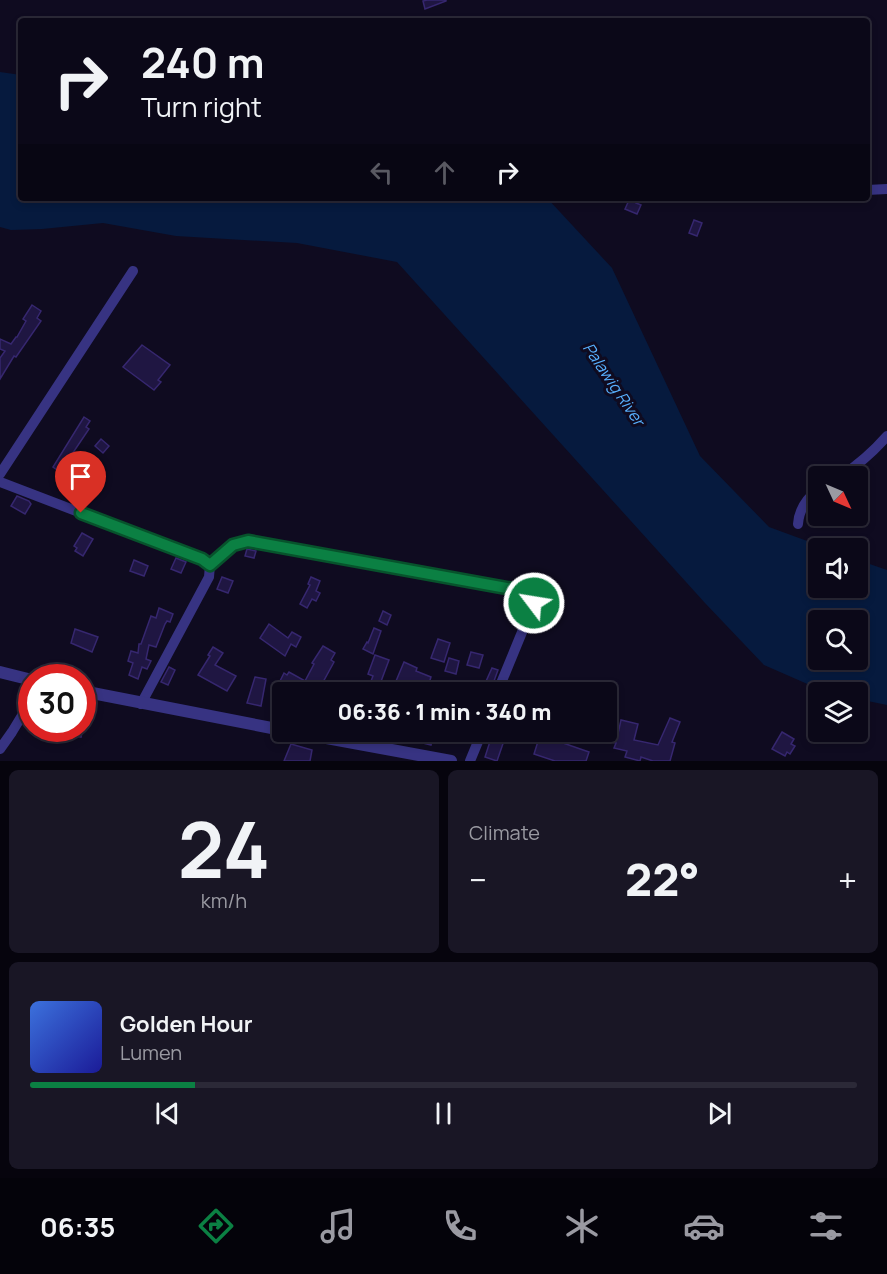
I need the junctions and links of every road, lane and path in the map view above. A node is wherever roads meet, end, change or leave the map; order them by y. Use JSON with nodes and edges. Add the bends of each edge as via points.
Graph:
{"nodes":[{"id":1,"x":870,"y":189,"type":"edge"},
{"id":2,"x":887,"y":189,"type":"edge"},
{"id":3,"x":133,"y":271,"type":"dead end"},
{"id":4,"x":887,"y":436,"type":"edge"},
{"id":5,"x":856,"y":466,"type":"edge"},
{"id":6,"x":0,"y":474,"type":"edge"},
{"id":7,"x":0,"y":482,"type":"edge"},
{"id":8,"x":808,"y":499,"type":"edge"},
{"id":9,"x":798,"y":524,"type":"dead end"},
{"id":10,"x":210,"y":565,"type":"junction"},
{"id":11,"x":0,"y":672,"type":"edge"},
{"id":12,"x":18,"y":676,"type":"edge"},
{"id":13,"x":502,"y":682,"type":"edge"},
{"id":14,"x":96,"y":694,"type":"edge"},
{"id":15,"x":141,"y":704,"type":"junction"},
{"id":16,"x":18,"y":722,"type":"edge"},
{"id":17,"x":272,"y":728,"type":"edge"},
{"id":18,"x":348,"y":742,"type":"edge"},
{"id":19,"x":478,"y":742,"type":"edge"},
{"id":20,"x":0,"y":748,"type":"edge"},
{"id":21,"x":451,"y":761,"type":"edge"},
{"id":22,"x":470,"y":761,"type":"edge"}],
"edges":[{"from":1,"to":2,"type":"street"},
{"from":3,"to":6,"type":"street"},
{"from":4,"to":5,"type":"street"},
{"from":7,"to":10,"type":"street"},
{"from":8,"to":9,"type":"street"},
{"from":10,"to":13,"type":"street","via":[[233,545],[248,541],[529,592],[534,603]]},
{"from":10,"to":15,"type":"street","via":[[209,577]]},
{"from":11,"to":12,"type":"street"},
{"from":14,"to":15,"type":"street"},
{"from":15,"to":17,"type":"street"},
{"from":16,"to":20,"type":"street"},
{"from":18,"to":21,"type":"street"},
{"from":19,"to":22,"type":"street"}]}
